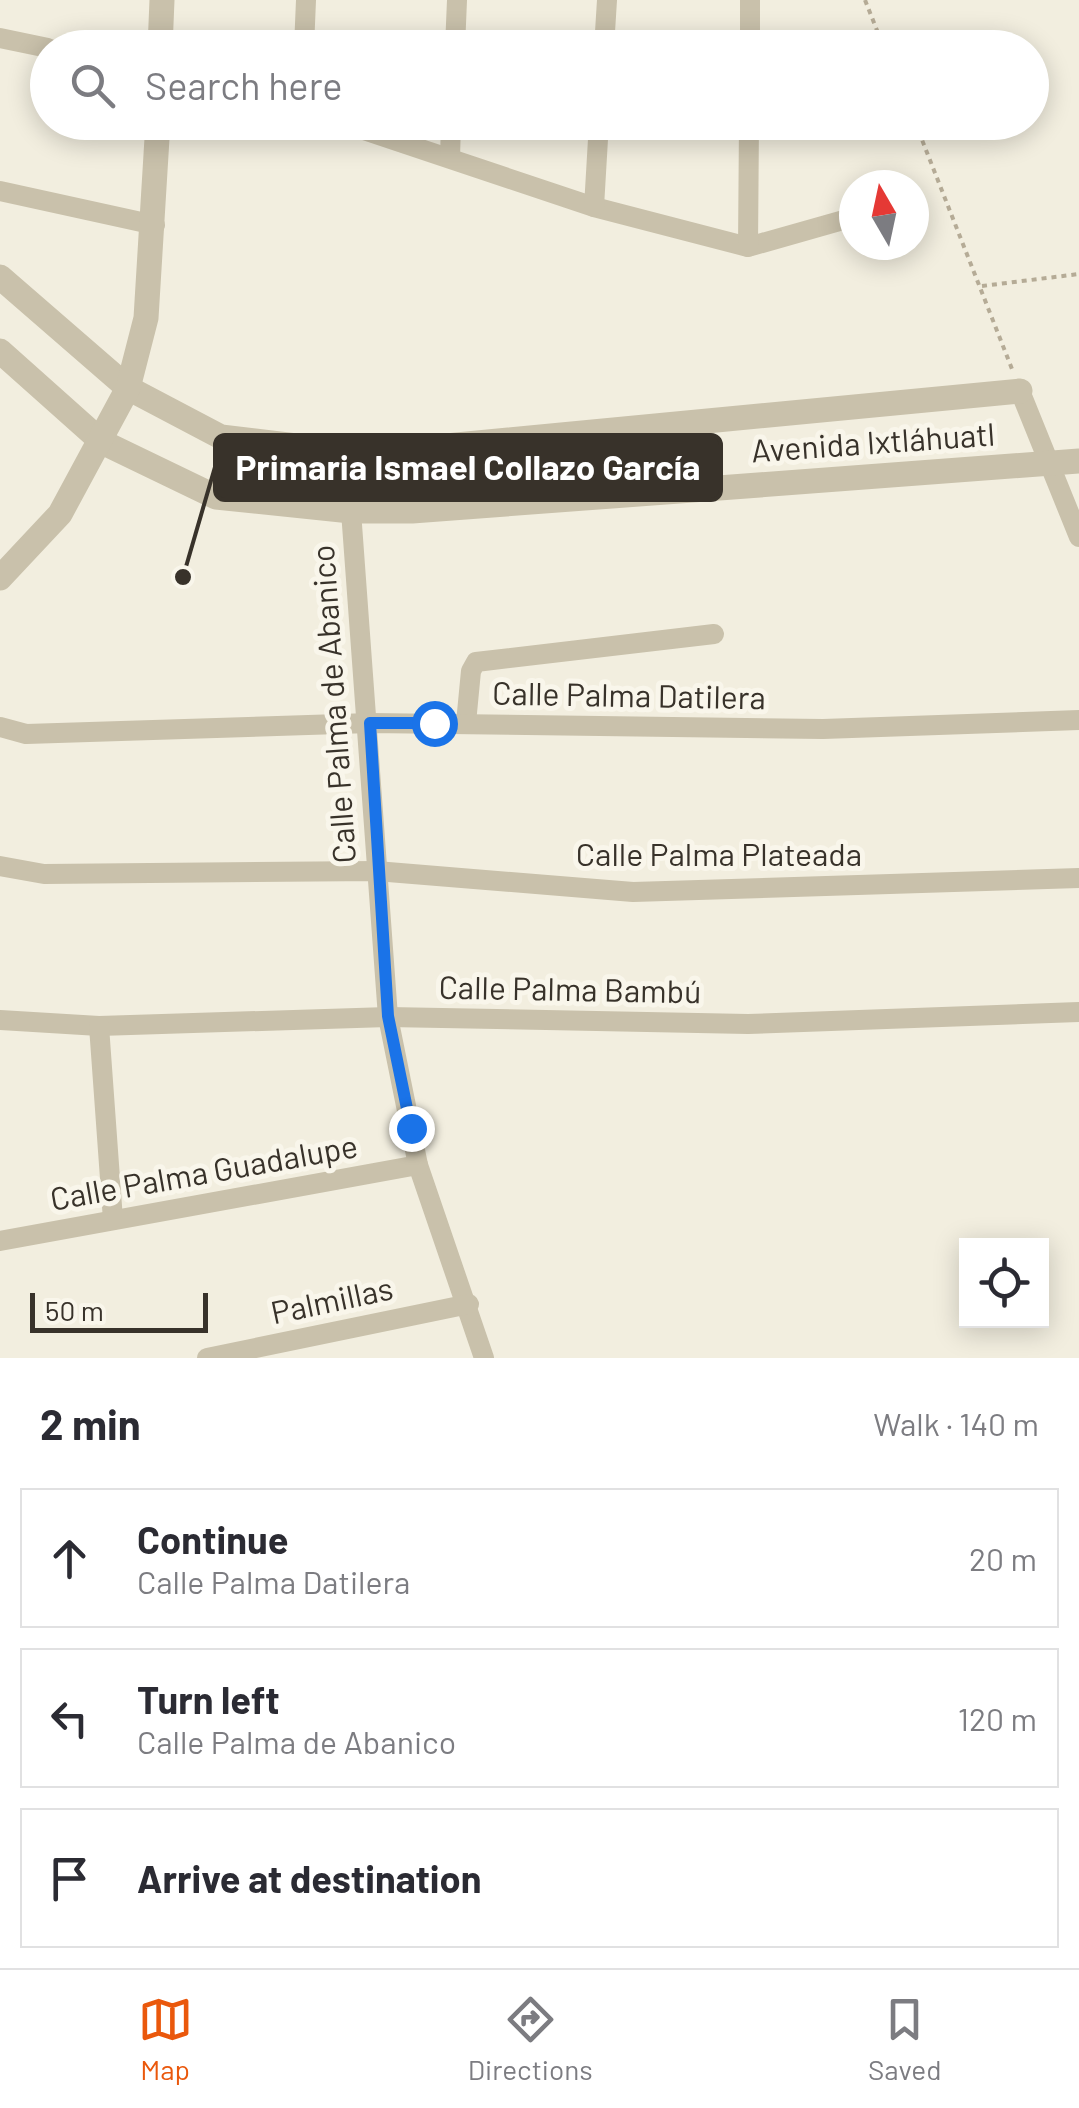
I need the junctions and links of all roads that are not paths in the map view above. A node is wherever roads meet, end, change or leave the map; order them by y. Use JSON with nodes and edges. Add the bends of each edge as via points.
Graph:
{"nodes":[{"id":1,"x":162,"y":0,"type":"edge"},
{"id":2,"x":306,"y":0,"type":"edge"},
{"id":3,"x":457,"y":0,"type":"edge"},
{"id":4,"x":607,"y":0,"type":"edge"},
{"id":5,"x":750,"y":0,"type":"edge"},
{"id":6,"x":161,"y":30,"type":"edge"},
{"id":7,"x":305,"y":30,"type":"edge"},
{"id":8,"x":455,"y":30,"type":"edge"},
{"id":9,"x":605,"y":30,"type":"edge"},
{"id":10,"x":750,"y":30,"type":"edge"},
{"id":11,"x":0,"y":38,"type":"edge"},
{"id":12,"x":30,"y":44,"type":"edge"},
{"id":13,"x":157,"y":140,"type":"edge"},
{"id":14,"x":395,"y":140,"type":"edge"},
{"id":15,"x":450,"y":140,"type":"edge"},
{"id":16,"x":598,"y":140,"type":"edge"},
{"id":17,"x":749,"y":140,"type":"edge"},
{"id":18,"x":450,"y":158,"type":"junction"},
{"id":19,"x":0,"y":191,"type":"edge"},
{"id":20,"x":594,"y":206,"type":"junction"},
{"id":21,"x":839,"y":221,"type":"edge"},
{"id":22,"x":155,"y":225,"type":"junction"},
{"id":23,"x":748,"y":247,"type":"junction"},
{"id":24,"x":0,"y":277,"type":"edge"},
{"id":25,"x":0,"y":351,"type":"edge"},
{"id":26,"x":128,"y":388,"type":"junction"},
{"id":27,"x":1020,"y":392,"type":"joint"},
{"id":28,"x":102,"y":442,"type":"junction"},
{"id":29,"x":1079,"y":461,"type":"edge"},
{"id":30,"x":1049,"y":462,"type":"junction"},
{"id":31,"x":350,"y":511,"type":"junction"},
{"id":32,"x":1079,"y":537,"type":"edge"},
{"id":33,"x":4,"y":566,"type":"edge"},
{"id":34,"x":714,"y":634,"type":"dead end"},
{"id":35,"x":1079,"y":720,"type":"edge"},
{"id":36,"x":370,"y":723,"type":"junction"},
{"id":37,"x":466,"y":723,"type":"junction"},
{"id":38,"x":0,"y":726,"type":"edge"},
{"id":39,"x":0,"y":866,"type":"edge"},
{"id":40,"x":376,"y":871,"type":"junction"},
{"id":41,"x":1079,"y":878,"type":"edge"},
{"id":42,"x":1079,"y":1012,"type":"edge"},
{"id":43,"x":388,"y":1016,"type":"junction"},
{"id":44,"x":0,"y":1020,"type":"edge"},
{"id":45,"x":99,"y":1026,"type":"junction"},
{"id":46,"x":418,"y":1164,"type":"junction"},
{"id":47,"x":113,"y":1220,"type":"junction"},
{"id":48,"x":0,"y":1240,"type":"edge"},
{"id":49,"x":469,"y":1304,"type":"junction"},
{"id":50,"x":206,"y":1358,"type":"edge"},
{"id":51,"x":484,"y":1358,"type":"edge"}],
"edges":[{"from":1,"to":6,"type":"street"},
{"from":2,"to":7,"type":"street"},
{"from":3,"to":8,"type":"street"},
{"from":4,"to":9,"type":"street"},
{"from":5,"to":10,"type":"street"},
{"from":11,"to":12,"type":"street"},
{"from":13,"to":22,"type":"street"},
{"from":14,"to":18,"type":"street"},
{"from":15,"to":18,"type":"street"},
{"from":16,"to":20,"type":"street"},
{"from":17,"to":23,"type":"street"},
{"from":18,"to":20,"type":"street"},
{"from":19,"to":22,"type":"street"},
{"from":20,"to":23,"type":"street"},
{"from":21,"to":23,"type":"street"},
{"from":22,"to":26,"type":"street","via":[[146,318]]},
{"from":24,"to":26,"type":"street","name":"Avenida Ixtláhuatl"},
{"from":25,"to":28,"type":"street","name":"Avenida Ixtláhuatl"},
{"from":26,"to":27,"type":"street","name":"Avenida Ixtláhuatl","via":[[220,437],[363,454]]},
{"from":26,"to":28,"type":"street"},
{"from":27,"to":30,"type":"street"},
{"from":28,"to":31,"type":"street","name":"Avenida Ixtláhuatl","via":[[216,497]]},
{"from":28,"to":33,"type":"street","via":[[60,514]]},
{"from":29,"to":30,"type":"street","name":"Avenida Ixtláhuatl"},
{"from":30,"to":31,"type":"street","name":"Avenida Ixtláhuatl"},
{"from":30,"to":32,"type":"street"},
{"from":31,"to":36,"type":"street","name":"Calle Palma de Abanico"},
{"from":34,"to":37,"type":"street","via":[[476,662]]},
{"from":35,"to":37,"type":"street","name":"Calle Palma Datilera","via":[[823,730]]},
{"from":36,"to":37,"type":"street","name":"Calle Palma Datilera"},
{"from":36,"to":38,"type":"street","name":"Calle Palma Datilera","via":[[26,734]]},
{"from":36,"to":40,"type":"street","name":"Calle Palma de Abanico"},
{"from":39,"to":40,"type":"street","name":"Calle Palma Plateada","via":[[44,874]]},
{"from":40,"to":41,"type":"street","name":"Calle Palma Plateada","via":[[634,892]]},
{"from":40,"to":43,"type":"street","name":"Calle Palma de Abanico"},
{"from":42,"to":43,"type":"street","name":"Calle Palma Bambú","via":[[748,1024]]},
{"from":43,"to":45,"type":"street","name":"Calle Palma Bambú"},
{"from":43,"to":46,"type":"street","name":"Calle Palma de Abanico"},
{"from":44,"to":45,"type":"street","name":"Calle Palma Bambú"},
{"from":45,"to":47,"type":"street"},
{"from":46,"to":47,"type":"street","name":"Calle Palma Guadalupe"},
{"from":46,"to":49,"type":"street","name":"Calle Palma de Abanico"},
{"from":47,"to":48,"type":"street","name":"Calle Palma Guadalupe"},
{"from":49,"to":50,"type":"street","name":"Palmillas"},
{"from":49,"to":51,"type":"street","name":"Calle Palma de Abanico"}]}
